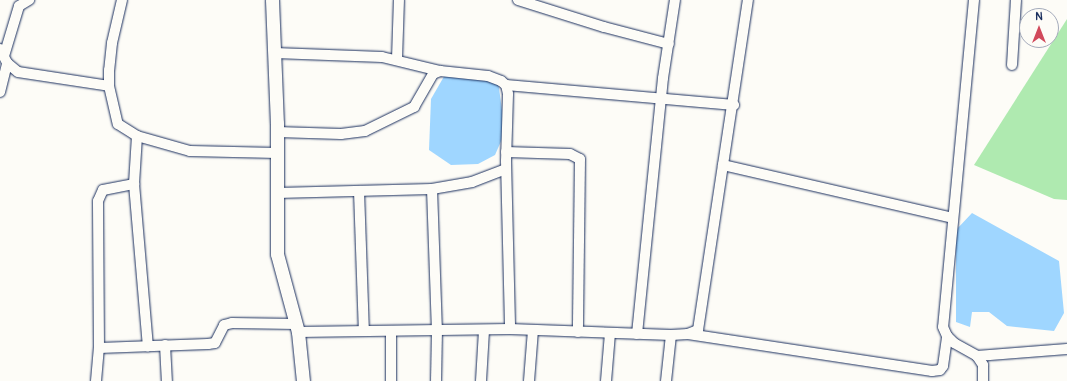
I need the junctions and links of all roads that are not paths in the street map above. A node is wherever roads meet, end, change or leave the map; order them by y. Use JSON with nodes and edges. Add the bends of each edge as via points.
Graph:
{"nodes":[{"id":1,"x":29,"y":0,"type":"edge"},
{"id":2,"x":122,"y":0,"type":"edge"},
{"id":3,"x":272,"y":0,"type":"edge"},
{"id":4,"x":399,"y":0,"type":"edge"},
{"id":5,"x":518,"y":0,"type":"edge"},
{"id":6,"x":675,"y":0,"type":"edge"},
{"id":7,"x":748,"y":0,"type":"edge"},
{"id":8,"x":974,"y":0,"type":"edge"},
{"id":9,"x":1016,"y":0,"type":"edge"},
{"id":10,"x":669,"y":44,"type":"junction"},
{"id":11,"x":275,"y":52,"type":"junction"},
{"id":12,"x":4,"y":56,"type":"edge"},
{"id":13,"x":397,"y":59,"type":"junction"},
{"id":14,"x":1012,"y":65,"type":"dead end"},
{"id":15,"x":440,"y":71,"type":"junction"},
{"id":16,"x":108,"y":86,"type":"junction"},
{"id":17,"x":506,"y":86,"type":"junction"},
{"id":18,"x":0,"y":92,"type":"edge"},
{"id":19,"x":661,"y":98,"type":"junction"},
{"id":20,"x":734,"y":105,"type":"junction"},
{"id":21,"x":277,"y":132,"type":"junction"},
{"id":22,"x":137,"y":136,"type":"junction"},
{"id":23,"x":506,"y":152,"type":"junction"},
{"id":24,"x":277,"y":153,"type":"junction"},
{"id":25,"x":723,"y":165,"type":"junction"},
{"id":26,"x":506,"y":169,"type":"junction"},
{"id":27,"x":134,"y":184,"type":"junction"},
{"id":28,"x":432,"y":189,"type":"junction"},
{"id":29,"x":359,"y":191,"type":"junction"},
{"id":30,"x":277,"y":193,"type":"junction"},
{"id":31,"x":952,"y":218,"type":"junction"},
{"id":32,"x":297,"y":328,"type":"junction"},
{"id":33,"x":437,"y":330,"type":"junction"},
{"id":34,"x":484,"y":330,"type":"junction"},
{"id":35,"x":510,"y":330,"type":"junction"},
{"id":36,"x":533,"y":330,"type":"junction"},
{"id":37,"x":364,"y":331,"type":"junction"},
{"id":38,"x":391,"y":331,"type":"junction"},
{"id":39,"x":578,"y":332,"type":"junction"},
{"id":40,"x":610,"y":333,"type":"junction"},
{"id":41,"x":637,"y":334,"type":"junction"},
{"id":42,"x":688,"y":334,"type":"junction"},
{"id":43,"x":671,"y":335,"type":"junction"},
{"id":44,"x":947,"y":336,"type":"junction"},
{"id":45,"x":165,"y":345,"type":"junction"},
{"id":46,"x":148,"y":346,"type":"junction"},
{"id":47,"x":99,"y":348,"type":"junction"},
{"id":48,"x":1067,"y":349,"type":"edge"},
{"id":49,"x":976,"y":356,"type":"junction"},
{"id":50,"x":96,"y":381,"type":"edge"},
{"id":51,"x":168,"y":381,"type":"edge"},
{"id":52,"x":303,"y":381,"type":"edge"},
{"id":53,"x":390,"y":381,"type":"edge"},
{"id":54,"x":436,"y":381,"type":"edge"},
{"id":55,"x":481,"y":381,"type":"edge"},
{"id":56,"x":530,"y":381,"type":"edge"},
{"id":57,"x":606,"y":381,"type":"edge"},
{"id":58,"x":666,"y":381,"type":"edge"},
{"id":59,"x":982,"y":381,"type":"edge"}],
"edges":[{"from":1,"to":12,"type":"street","via":[[19,6]]},
{"from":2,"to":16,"type":"street","via":[[112,44]]},
{"from":3,"to":11,"type":"street"},
{"from":4,"to":13,"type":"street"},
{"from":5,"to":10,"type":"street"},
{"from":6,"to":10,"type":"street"},
{"from":7,"to":20,"type":"street"},
{"from":8,"to":31,"type":"street"},
{"from":9,"to":14,"type":"street"},
{"from":10,"to":19,"type":"street"},
{"from":11,"to":13,"type":"street"},
{"from":11,"to":21,"type":"street"},
{"from":12,"to":16,"type":"street","via":[[18,72]]},
{"from":12,"to":18,"type":"street"},
{"from":13,"to":15,"type":"street"},
{"from":15,"to":17,"type":"street","via":[[488,76]]},
{"from":15,"to":21,"type":"street","via":[[432,74],[414,107],[365,131],[341,134]]},
{"from":16,"to":22,"type":"street","via":[[118,124]]},
{"from":17,"to":19,"type":"street"},
{"from":17,"to":23,"type":"street"},
{"from":19,"to":20,"type":"street"},
{"from":19,"to":41,"type":"street"},
{"from":20,"to":25,"type":"street"},
{"from":21,"to":24,"type":"street"},
{"from":22,"to":24,"type":"street","via":[[190,151]]},
{"from":22,"to":27,"type":"street"},
{"from":23,"to":26,"type":"street"},
{"from":23,"to":39,"type":"street","via":[[570,154],[580,159]]},
{"from":24,"to":30,"type":"street"},
{"from":25,"to":31,"type":"street"},
{"from":25,"to":42,"type":"street","via":[[701,322],[698,330]]},
{"from":26,"to":28,"type":"street","via":[[472,182]]},
{"from":26,"to":35,"type":"street"},
{"from":27,"to":46,"type":"street"},
{"from":27,"to":47,"type":"street","via":[[110,188],[99,194]]},
{"from":28,"to":29,"type":"street"},
{"from":28,"to":33,"type":"street"},
{"from":29,"to":30,"type":"street"},
{"from":29,"to":37,"type":"street"},
{"from":30,"to":32,"type":"street","via":[[277,254]]},
{"from":31,"to":44,"type":"street","via":[[943,313],[943,327]]},
{"from":32,"to":37,"type":"street"},
{"from":32,"to":45,"type":"street","via":[[232,323],[221,329],[215,343]]},
{"from":32,"to":52,"type":"street"},
{"from":33,"to":34,"type":"street"},
{"from":33,"to":38,"type":"street"},
{"from":33,"to":54,"type":"street"},
{"from":34,"to":35,"type":"street"},
{"from":34,"to":55,"type":"street"},
{"from":35,"to":36,"type":"street"},
{"from":36,"to":39,"type":"street"},
{"from":36,"to":56,"type":"street"},
{"from":37,"to":38,"type":"street"},
{"from":38,"to":53,"type":"street"},
{"from":39,"to":40,"type":"street"},
{"from":40,"to":41,"type":"street"},
{"from":40,"to":57,"type":"street"},
{"from":41,"to":43,"type":"street"},
{"from":42,"to":43,"type":"street"},
{"from":42,"to":44,"type":"street","via":[[932,371],[940,370],[943,366]]},
{"from":43,"to":58,"type":"street"},
{"from":44,"to":49,"type":"street"},
{"from":45,"to":46,"type":"street"},
{"from":45,"to":51,"type":"street"},
{"from":46,"to":47,"type":"street"},
{"from":47,"to":50,"type":"street"},
{"from":48,"to":49,"type":"street"},
{"from":49,"to":59,"type":"street","via":[[983,365]]}]}
